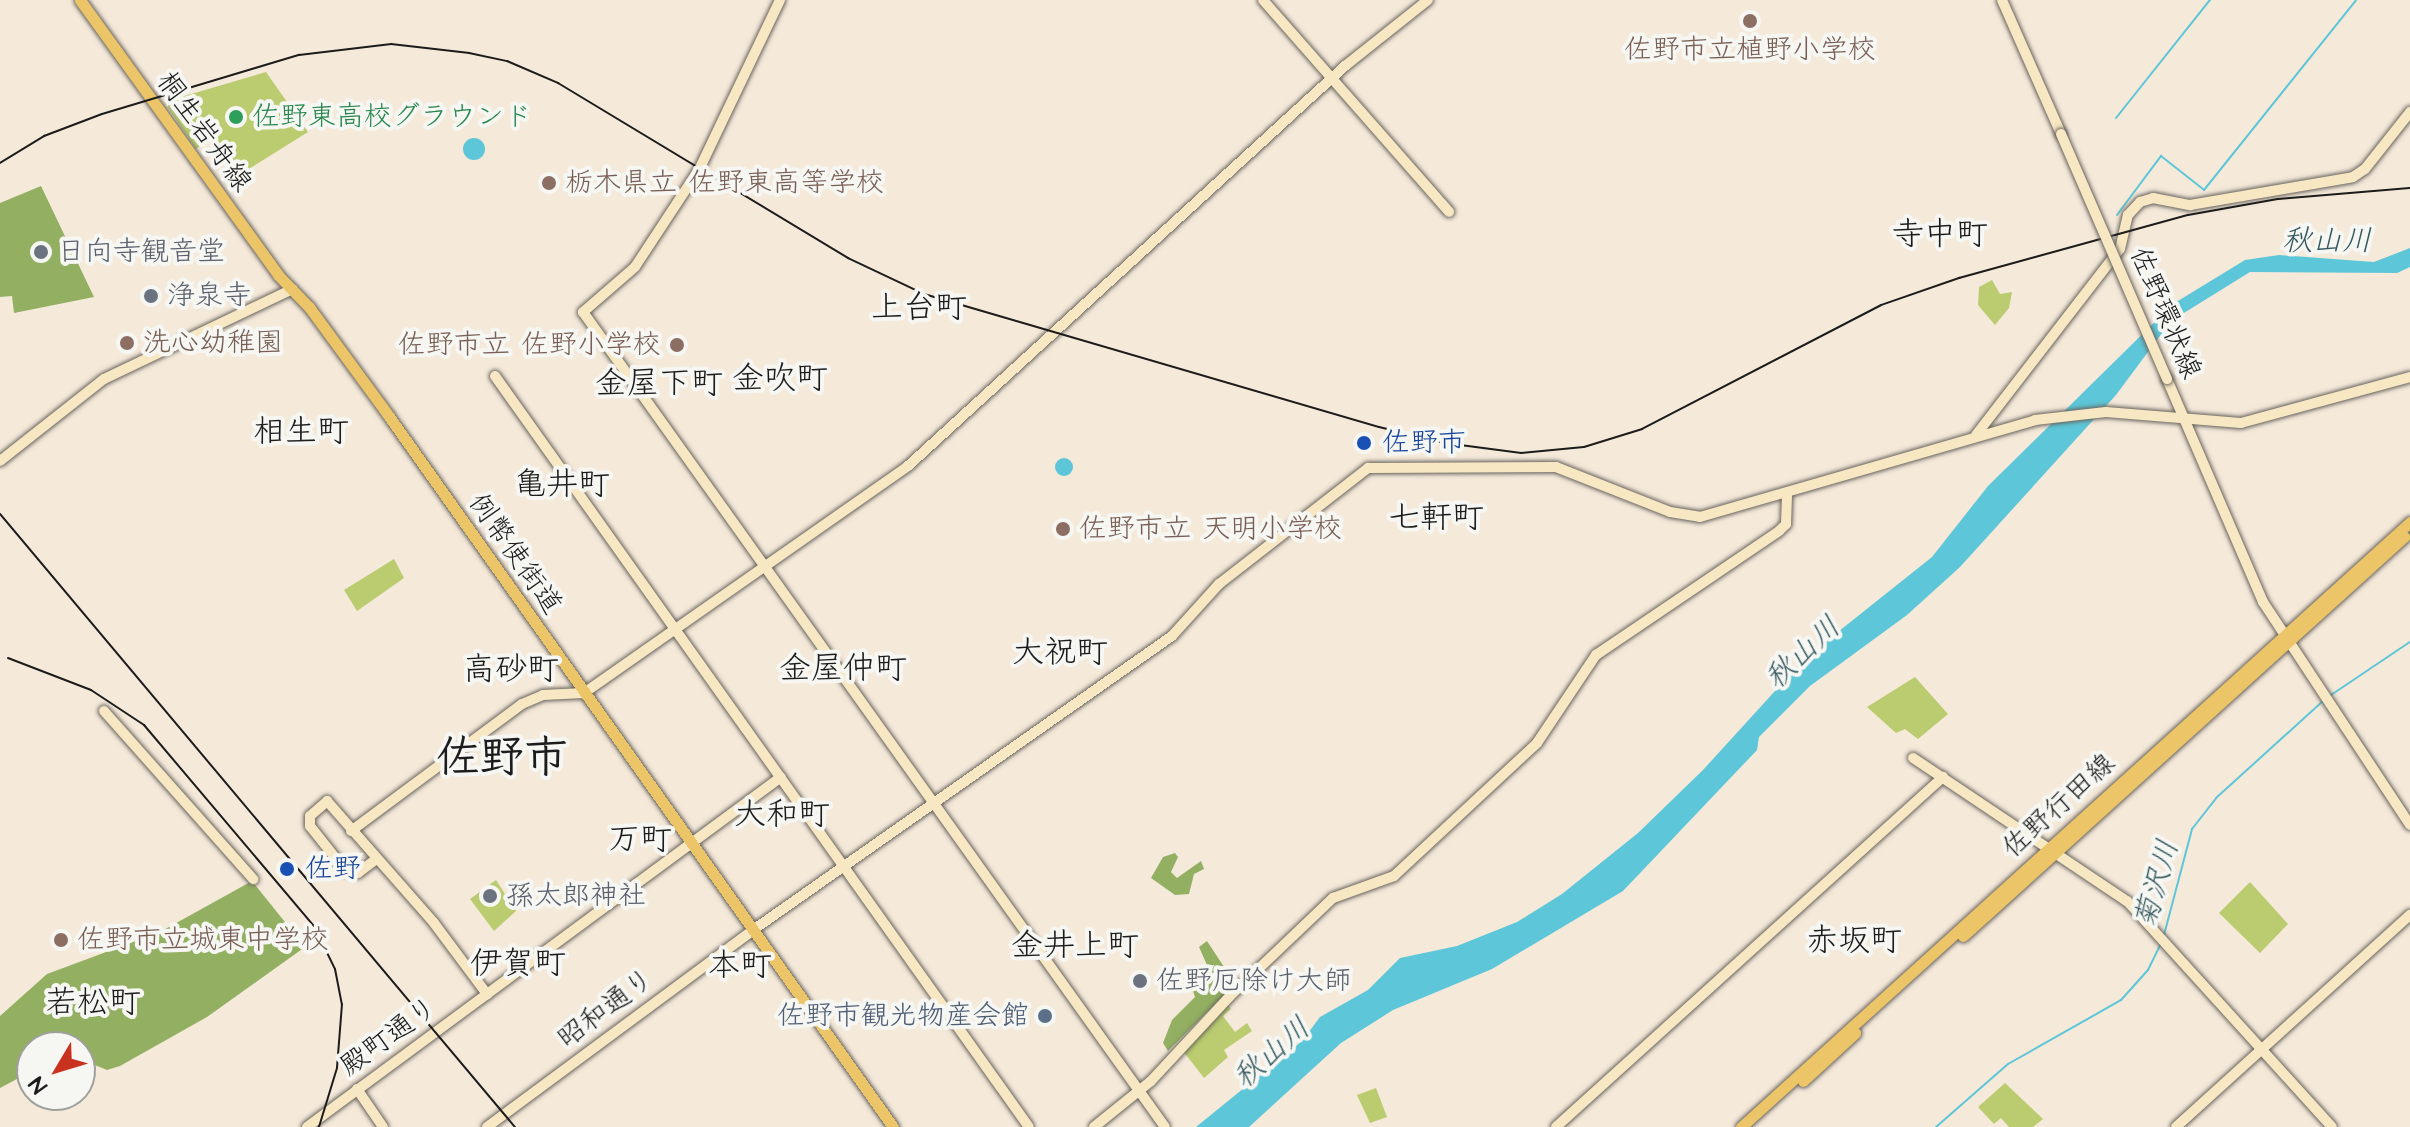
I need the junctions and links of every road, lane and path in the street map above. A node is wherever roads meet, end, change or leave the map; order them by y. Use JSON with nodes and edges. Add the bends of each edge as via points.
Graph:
{"nodes":[{"id":1,"x":80,"y":0,"type":"edge"},
{"id":2,"x":780,"y":0,"type":"edge"},
{"id":3,"x":1263,"y":0,"type":"edge"},
{"id":4,"x":1428,"y":0,"type":"edge"},
{"id":5,"x":2002,"y":0,"type":"edge"},
{"id":6,"x":1330,"y":80,"type":"junction"},
{"id":7,"x":2410,"y":112,"type":"edge"},
{"id":8,"x":1449,"y":212,"type":"dead end"},
{"id":9,"x":293,"y":289,"type":"junction"},
{"id":10,"x":495,"y":376,"type":"dead end"},
{"id":11,"x":2410,"y":377,"type":"edge"},
{"id":12,"x":2184,"y":419,"type":"junction"},
{"id":13,"x":1976,"y":435,"type":"junction"},
{"id":14,"x":0,"y":461,"type":"edge"},
{"id":15,"x":1787,"y":494,"type":"junction"},
{"id":16,"x":2410,"y":522,"type":"edge"},
{"id":17,"x":2410,"y":531,"type":"edge"},
{"id":18,"x":765,"y":566,"type":"junction"},
{"id":19,"x":675,"y":629,"type":"junction"},
{"id":20,"x":2285,"y":639,"type":"junction"},
{"id":21,"x":584,"y":693,"type":"junction"},
{"id":22,"x":104,"y":711,"type":"dead end"},
{"id":23,"x":1913,"y":758,"type":"dead end"},
{"id":24,"x":781,"y":777,"type":"junction"},
{"id":25,"x":1943,"y":777,"type":"junction"},
{"id":26,"x":933,"y":803,"type":"junction"},
{"id":27,"x":2410,"y":825,"type":"edge"},
{"id":28,"x":351,"y":831,"type":"junction"},
{"id":29,"x":691,"y":843,"type":"junction"},
{"id":30,"x":2054,"y":849,"type":"junction"},
{"id":31,"x":375,"y":860,"type":"junction"},
{"id":32,"x":843,"y":866,"type":"junction"},
{"id":33,"x":253,"y":879,"type":"dead end"},
{"id":34,"x":2410,"y":915,"type":"edge"},
{"id":35,"x":753,"y":930,"type":"junction"},
{"id":36,"x":487,"y":994,"type":"junction"},
{"id":37,"x":2261,"y":1048,"type":"junction"},
{"id":38,"x":357,"y":1089,"type":"junction"},
{"id":39,"x":1137,"y":1094,"type":"junction"},
{"id":40,"x":307,"y":1127,"type":"edge"},
{"id":41,"x":383,"y":1127,"type":"edge"},
{"id":42,"x":487,"y":1127,"type":"edge"},
{"id":43,"x":893,"y":1127,"type":"edge"},
{"id":44,"x":1029,"y":1127,"type":"edge"},
{"id":45,"x":1094,"y":1127,"type":"edge"},
{"id":46,"x":1165,"y":1127,"type":"edge"},
{"id":47,"x":1556,"y":1127,"type":"edge"},
{"id":48,"x":1741,"y":1127,"type":"edge"},
{"id":49,"x":1752,"y":1127,"type":"edge"},
{"id":50,"x":2176,"y":1127,"type":"edge"},
{"id":51,"x":2332,"y":1127,"type":"edge"}],
"edges":[{"from":1,"to":9,"type":"main road","name":"桐生岩舟線"},
{"from":2,"to":18,"type":"street","via":[[700,168],[635,267],[583,312]]},
{"from":3,"to":6,"type":"street"},
{"from":4,"to":6,"type":"street"},
{"from":5,"to":12,"type":"street","name":"佐野環状線","bridge":true},
{"from":6,"to":8,"type":"street"},
{"from":6,"to":18,"type":"street","via":[[908,466]]},
{"from":7,"to":13,"type":"street","via":[[2353,177],[2190,205],[2153,198],[2140,202],[2128,215],[2120,249]]},
{"from":9,"to":14,"type":"street","via":[[104,379]]},
{"from":9,"to":21,"type":"main road","name":"例幣使街道"},
{"from":10,"to":19,"type":"street"},
{"from":11,"to":12,"type":"street","name":"昭和通り","via":[[2241,423]]},
{"from":12,"to":13,"type":"street","name":"昭和通り","via":[[2125,413],[2035,420]]},
{"from":12,"to":20,"type":"street","name":"佐野環状線","via":[[2254,584]]},
{"from":13,"to":15,"type":"street","name":"昭和通り"},
{"from":15,"to":26,"type":"street","name":"昭和通り","via":[[1693,517],[1556,467],[1368,468],[1219,584],[1172,636]]},
{"from":15,"to":39,"type":"street","via":[[1786,524],[1779,531],[1596,655],[1537,743],[1394,876],[1333,898]]},
{"from":16,"to":20,"type":"main road","name":"佐野行田線"},
{"from":17,"to":20,"type":"main road","name":"佐野行田線"},
{"from":18,"to":19,"type":"street"},
{"from":18,"to":26,"type":"street"},
{"from":19,"to":21,"type":"street"},
{"from":19,"to":24,"type":"street"},
{"from":20,"to":27,"type":"street","name":"佐野環状線"},
{"from":20,"to":30,"type":"main road","name":"佐野行田線"},
{"from":21,"to":28,"type":"street","via":[[543,695],[522,704]]},
{"from":21,"to":29,"type":"main road","name":"例幣使街道"},
{"from":22,"to":33,"type":"street"},
{"from":23,"to":25,"type":"street"},
{"from":24,"to":29,"type":"street","name":"殿町通り"},
{"from":24,"to":32,"type":"street"},
{"from":25,"to":30,"type":"street"},
{"from":25,"to":47,"type":"street"},
{"from":26,"to":32,"type":"street","name":"昭和通り"},
{"from":26,"to":39,"type":"street"},
{"from":28,"to":31,"type":"street"},
{"from":28,"to":31,"type":"street","via":[[327,801],[308,821],[345,870],[358,873]]},
{"from":29,"to":35,"type":"main road","name":"例幣使街道"},
{"from":29,"to":36,"type":"street","name":"殿町通り"},
{"from":30,"to":37,"type":"street","via":[[2127,901]]},
{"from":30,"to":48,"type":"main road","name":"佐野行田線"},
{"from":30,"to":49,"type":"main road","name":"佐野行田線"},
{"from":31,"to":36,"type":"street","via":[[434,923]]},
{"from":32,"to":35,"type":"street","name":"昭和通り"},
{"from":32,"to":44,"type":"street"},
{"from":34,"to":37,"type":"street"},
{"from":35,"to":42,"type":"street","name":"昭和通り"},
{"from":35,"to":43,"type":"main road","name":"例幣使街道"},
{"from":36,"to":38,"type":"street","name":"殿町通り"},
{"from":37,"to":50,"type":"street"},
{"from":37,"to":51,"type":"street"},
{"from":38,"to":40,"type":"street","name":"殿町通り"},
{"from":38,"to":41,"type":"street"},
{"from":39,"to":45,"type":"street"},
{"from":39,"to":46,"type":"street"}]}
